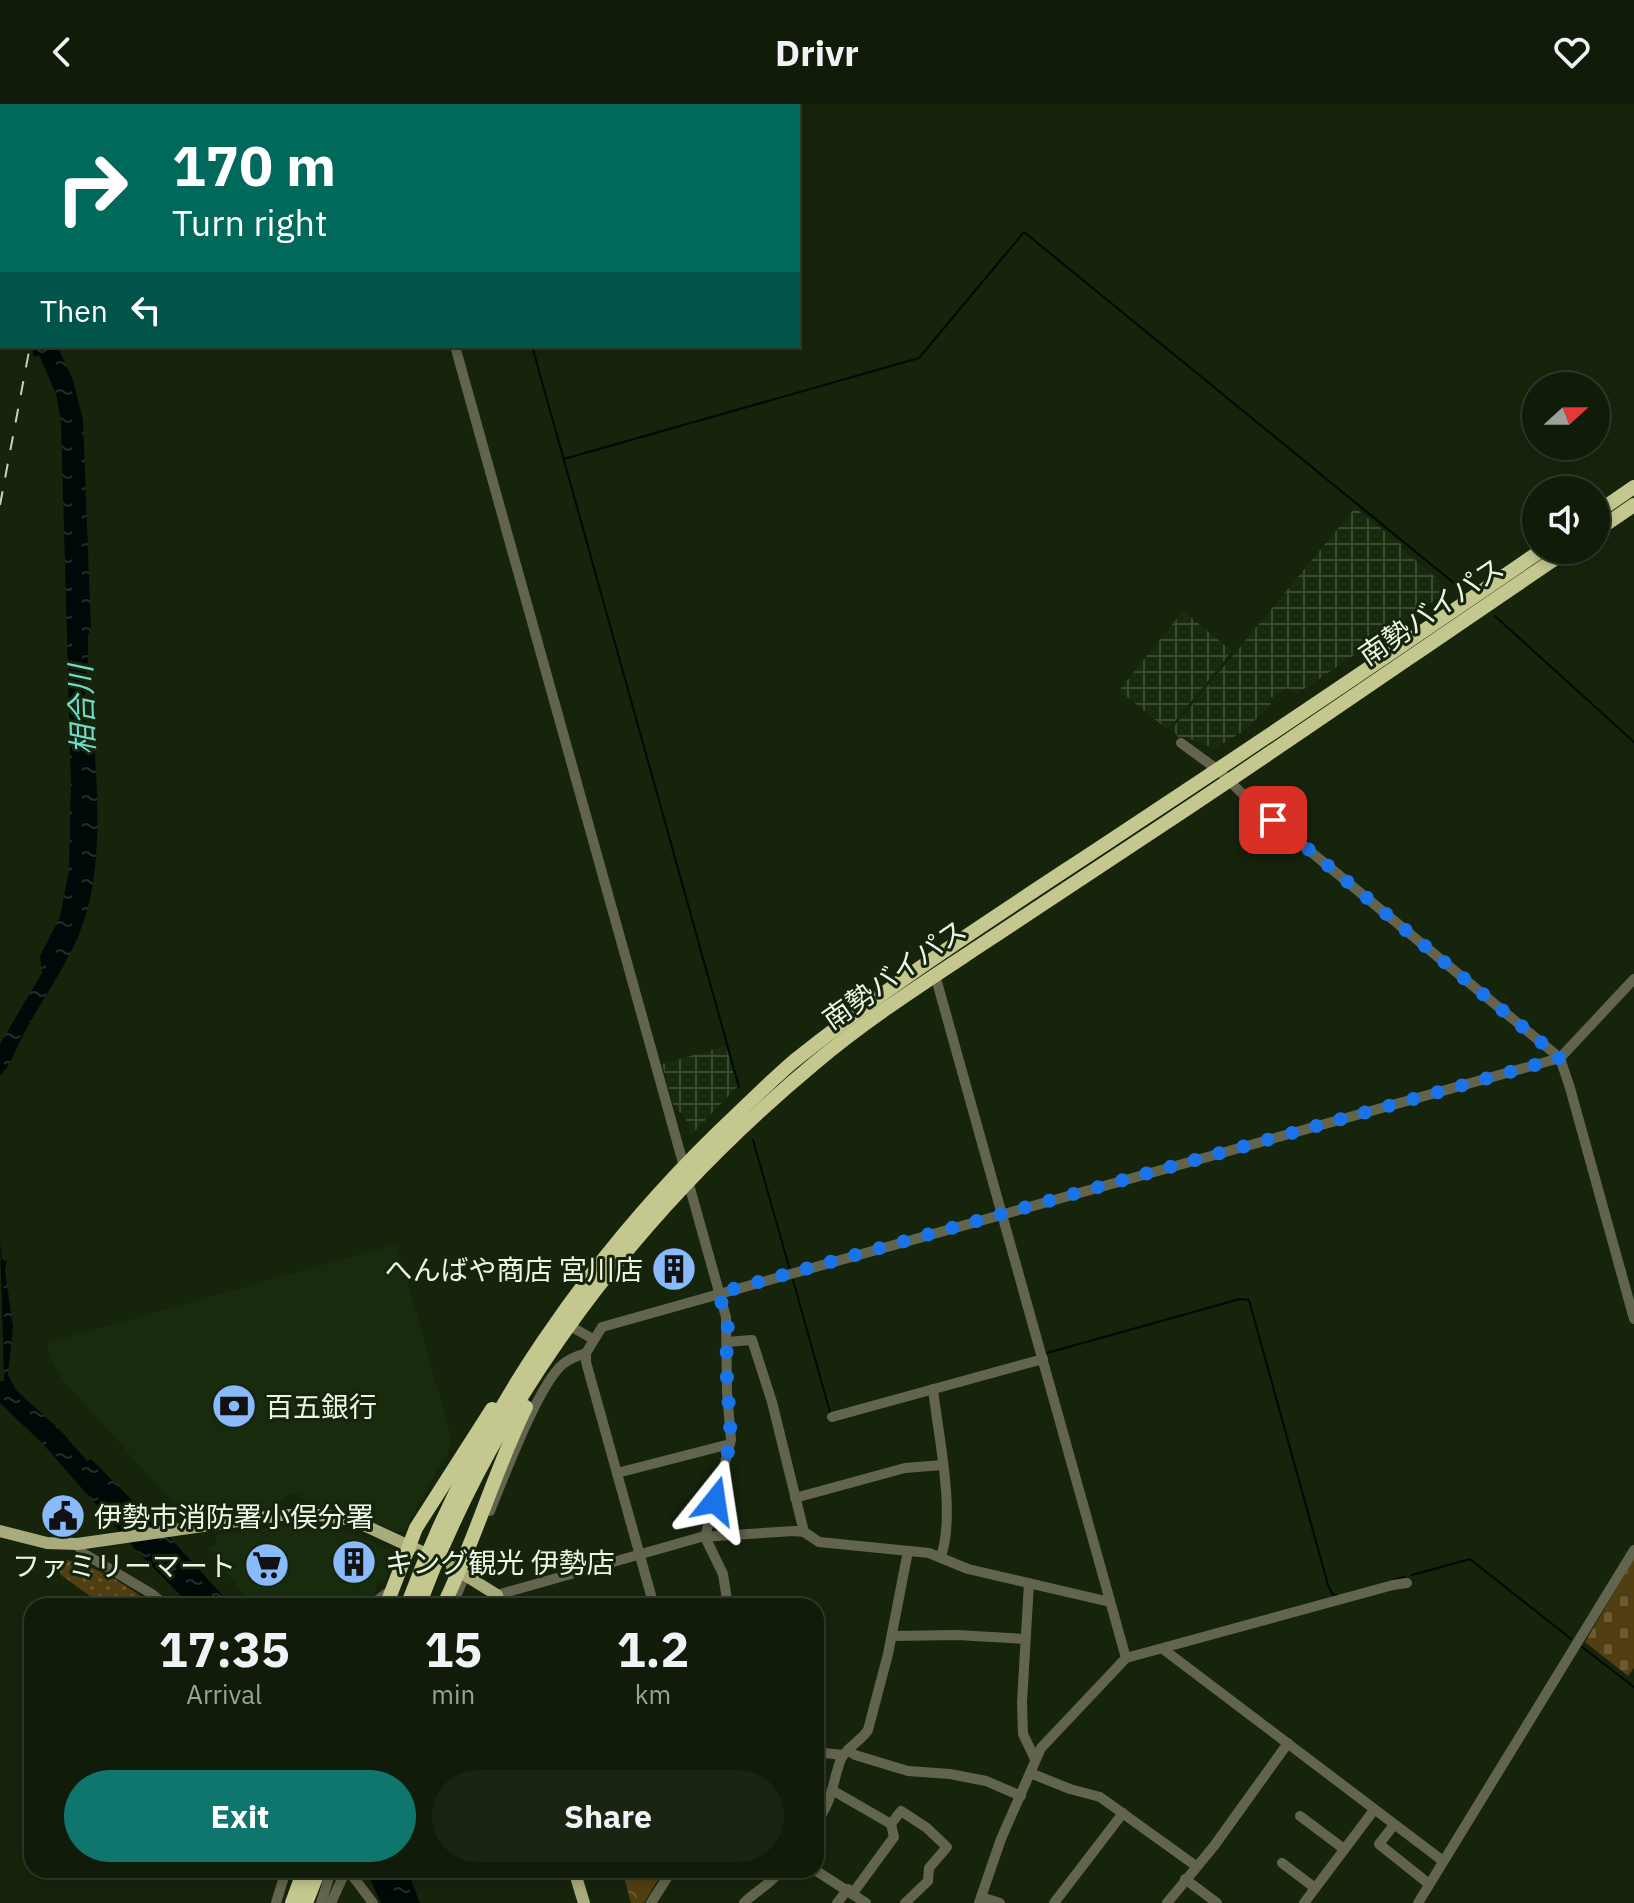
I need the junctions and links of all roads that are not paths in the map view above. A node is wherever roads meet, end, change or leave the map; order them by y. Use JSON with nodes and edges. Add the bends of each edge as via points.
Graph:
{"nodes":[{"id":1,"x":456,"y":348,"type":"edge"},
{"id":2,"x":1634,"y":487,"type":"edge"},
{"id":3,"x":1610,"y":503,"type":"edge"},
{"id":4,"x":1634,"y":505,"type":"edge"},
{"id":5,"x":1610,"y":521,"type":"edge"},
{"id":6,"x":1522,"y":564,"type":"edge"},
{"id":7,"x":1547,"y":564,"type":"edge"},
{"id":8,"x":1181,"y":743,"type":"dead end"},
{"id":9,"x":1223,"y":776,"type":"junction"},
{"id":10,"x":1634,"y":979,"type":"edge"},
{"id":11,"x":937,"y":982,"type":"dead end"},
{"id":12,"x":1560,"y":1058,"type":"junction"},
{"id":13,"x":685,"y":1164,"type":"junction"},
{"id":14,"x":690,"y":1182,"type":"junction"},
{"id":15,"x":1002,"y":1214,"type":"junction"},
{"id":16,"x":719,"y":1293,"type":"junction"},
{"id":17,"x":1634,"y":1319,"type":"edge"},
{"id":18,"x":564,"y":1322,"type":"junction"},
{"id":19,"x":593,"y":1339,"type":"junction"},
{"id":20,"x":727,"y":1342,"type":"junction"},
{"id":21,"x":586,"y":1353,"type":"junction"},
{"id":22,"x":1042,"y":1356,"type":"junction"},
{"id":23,"x":933,"y":1389,"type":"junction"},
{"id":24,"x":832,"y":1417,"type":"dead end"},
{"id":25,"x":730,"y":1444,"type":"junction"},
{"id":26,"x":942,"y":1465,"type":"junction"},
{"id":27,"x":617,"y":1473,"type":"junction"},
{"id":28,"x":795,"y":1498,"type":"junction"},
{"id":29,"x":0,"y":1531,"type":"edge"},
{"id":30,"x":804,"y":1532,"type":"junction"},
{"id":31,"x":705,"y":1537,"type":"junction"},
{"id":32,"x":77,"y":1544,"type":"junction"},
{"id":33,"x":408,"y":1545,"type":"junction"},
{"id":34,"x":1634,"y":1550,"type":"edge"},
{"id":35,"x":469,"y":1551,"type":"junction"},
{"id":36,"x":908,"y":1551,"type":"junction"},
{"id":37,"x":422,"y":1552,"type":"dead end"},
{"id":38,"x":640,"y":1554,"type":"junction"},
{"id":39,"x":941,"y":1556,"type":"junction"},
{"id":40,"x":459,"y":1571,"type":"junction"},
{"id":41,"x":1029,"y":1583,"type":"junction"},
{"id":42,"x":1407,"y":1583,"type":"dead end"},
{"id":43,"x":390,"y":1591,"type":"junction"},
{"id":44,"x":157,"y":1598,"type":"edge"},
{"id":45,"x":380,"y":1598,"type":"edge"},
{"id":46,"x":388,"y":1598,"type":"edge"},
{"id":47,"x":410,"y":1598,"type":"edge"},
{"id":48,"x":422,"y":1598,"type":"edge"},
{"id":49,"x":447,"y":1598,"type":"edge"},
{"id":50,"x":454,"y":1598,"type":"edge"},
{"id":51,"x":496,"y":1598,"type":"edge"},
{"id":52,"x":505,"y":1598,"type":"edge"},
{"id":53,"x":652,"y":1598,"type":"edge"},
{"id":54,"x":727,"y":1598,"type":"edge"},
{"id":55,"x":1110,"y":1602,"type":"junction"},
{"id":56,"x":892,"y":1636,"type":"junction"},
{"id":57,"x":1025,"y":1639,"type":"junction"},
{"id":58,"x":1163,"y":1649,"type":"junction"},
{"id":59,"x":1126,"y":1658,"type":"junction"},
{"id":60,"x":1288,"y":1743,"type":"junction"},
{"id":61,"x":824,"y":1752,"type":"edge"},
{"id":62,"x":845,"y":1753,"type":"junction"},
{"id":63,"x":1035,"y":1759,"type":"junction"},
{"id":64,"x":1030,"y":1773,"type":"junction"},
{"id":65,"x":832,"y":1790,"type":"junction"},
{"id":66,"x":1021,"y":1796,"type":"junction"},
{"id":67,"x":824,"y":1810,"type":"edge"},
{"id":68,"x":1374,"y":1810,"type":"junction"},
{"id":69,"x":1123,"y":1813,"type":"junction"},
{"id":70,"x":1300,"y":1816,"type":"dead end"},
{"id":71,"x":891,"y":1824,"type":"junction"},
{"id":72,"x":1394,"y":1825,"type":"junction"},
{"id":73,"x":1344,"y":1849,"type":"junction"},
{"id":74,"x":1443,"y":1861,"type":"junction"},
{"id":75,"x":1282,"y":1863,"type":"dead end"},
{"id":76,"x":1196,"y":1866,"type":"junction"},
{"id":77,"x":824,"y":1875,"type":"edge"},
{"id":78,"x":284,"y":1878,"type":"edge"},
{"id":79,"x":301,"y":1878,"type":"edge"},
{"id":80,"x":316,"y":1878,"type":"edge"},
{"id":81,"x":328,"y":1878,"type":"edge"},
{"id":82,"x":343,"y":1878,"type":"edge"},
{"id":83,"x":353,"y":1878,"type":"edge"},
{"id":84,"x":576,"y":1878,"type":"edge"},
{"id":85,"x":667,"y":1878,"type":"edge"},
{"id":86,"x":775,"y":1878,"type":"edge"},
{"id":87,"x":1185,"y":1879,"type":"junction"},
{"id":88,"x":1429,"y":1884,"type":"junction"},
{"id":89,"x":1315,"y":1888,"type":"junction"},
{"id":90,"x":850,"y":1891,"type":"junction"},
{"id":91,"x":980,"y":1900,"type":"edge"},
{"id":92,"x":276,"y":1903,"type":"edge"},
{"id":93,"x":292,"y":1903,"type":"edge"},
{"id":94,"x":306,"y":1903,"type":"edge"},
{"id":95,"x":321,"y":1903,"type":"edge"},
{"id":96,"x":331,"y":1903,"type":"edge"},
{"id":97,"x":373,"y":1903,"type":"edge"},
{"id":98,"x":584,"y":1903,"type":"edge"},
{"id":99,"x":651,"y":1903,"type":"edge"},
{"id":100,"x":744,"y":1903,"type":"edge"},
{"id":101,"x":837,"y":1903,"type":"edge"},
{"id":102,"x":866,"y":1903,"type":"edge"},
{"id":103,"x":905,"y":1903,"type":"edge"},
{"id":104,"x":1000,"y":1903,"type":"edge"},
{"id":105,"x":1054,"y":1903,"type":"edge"},
{"id":106,"x":1167,"y":1903,"type":"edge"},
{"id":107,"x":1217,"y":1903,"type":"edge"},
{"id":108,"x":1304,"y":1903,"type":"edge"},
{"id":109,"x":1418,"y":1903,"type":"edge"}],
"edges":[{"from":1,"to":13,"type":"street"},
{"from":2,"to":3,"type":"highway"},
{"from":4,"to":5,"type":"highway"},
{"from":6,"to":9,"type":"highway","name":"南勢バイパス"},
{"from":7,"to":9,"type":"highway","name":"南勢バイパス"},
{"from":8,"to":9,"type":"street"},
{"from":9,"to":12,"type":"street"},
{"from":9,"to":13,"type":"highway","name":"南勢バイパス","via":[[908,975],[791,1063]]},
{"from":9,"to":14,"type":"highway","name":"南勢バイパス","via":[[874,1017],[775,1099]]},
{"from":10,"to":12,"type":"street"},
{"from":11,"to":15,"type":"street"},
{"from":12,"to":15,"type":"street"},
{"from":12,"to":17,"type":"street"},
{"from":13,"to":14,"type":"street"},
{"from":13,"to":18,"type":"highway","name":"南勢バイパス","via":[[633,1222]]},
{"from":14,"to":16,"type":"street"},
{"from":14,"to":18,"type":"highway","name":"南勢バイパス"},
{"from":15,"to":16,"type":"street"},
{"from":15,"to":22,"type":"street"},
{"from":16,"to":19,"type":"street","via":[[611,1323]]},
{"from":16,"to":20,"type":"street"},
{"from":18,"to":19,"type":"street"},
{"from":18,"to":33,"type":"highway","via":[[533,1347]]},
{"from":18,"to":35,"type":"highway","via":[[485,1500]]},
{"from":18,"to":47,"type":"highway","name":"南勢バイパス","via":[[503,1407]]},
{"from":18,"to":48,"type":"highway","name":"南勢バイパス","via":[[484,1463]]},
{"from":19,"to":21,"type":"street"},
{"from":20,"to":25,"type":"street"},
{"from":20,"to":28,"type":"street","via":[[752,1340]]},
{"from":21,"to":27,"type":"street"},
{"from":21,"to":35,"type":"street","via":[[555,1373]]},
{"from":22,"to":23,"type":"street"},
{"from":22,"to":55,"type":"street"},
{"from":23,"to":24,"type":"street"},
{"from":23,"to":26,"type":"street"},
{"from":25,"to":27,"type":"street"},
{"from":25,"to":31,"type":"street"},
{"from":26,"to":28,"type":"street","via":[[905,1468]]},
{"from":26,"to":39,"type":"street","via":[[947,1526]]},
{"from":27,"to":38,"type":"street"},
{"from":28,"to":30,"type":"street"},
{"from":29,"to":32,"type":"main road","via":[[38,1546]]},
{"from":30,"to":31,"type":"street"},
{"from":30,"to":36,"type":"street","via":[[819,1542]]},
{"from":31,"to":38,"type":"street"},
{"from":31,"to":54,"type":"street","via":[[723,1574]]},
{"from":32,"to":33,"type":"main road","via":[[281,1515],[320,1515],[353,1520]]},
{"from":32,"to":44,"type":"street","via":[[83,1553]]},
{"from":33,"to":37,"type":"main road"},
{"from":33,"to":43,"type":"highway"},
{"from":34,"to":74,"type":"street"},
{"from":35,"to":40,"type":"highway"},
{"from":36,"to":39,"type":"street"},
{"from":36,"to":56,"type":"street"},
{"from":38,"to":52,"type":"street"},
{"from":38,"to":53,"type":"street"},
{"from":39,"to":41,"type":"street","via":[[968,1569]]},
{"from":40,"to":49,"type":"highway"},
{"from":40,"to":50,"type":"street"},
{"from":40,"to":51,"type":"main road"},
{"from":41,"to":55,"type":"street"},
{"from":41,"to":57,"type":"street"},
{"from":42,"to":58,"type":"street"},
{"from":43,"to":45,"type":"street"},
{"from":43,"to":46,"type":"highway"},
{"from":55,"to":59,"type":"street"},
{"from":56,"to":57,"type":"street"},
{"from":56,"to":62,"type":"street","via":[[868,1730]]},
{"from":57,"to":63,"type":"street","via":[[1023,1734]]},
{"from":58,"to":59,"type":"street"},
{"from":58,"to":60,"type":"street"},
{"from":59,"to":63,"type":"street"},
{"from":60,"to":68,"type":"street"},
{"from":60,"to":76,"type":"street"},
{"from":61,"to":62,"type":"street"},
{"from":62,"to":65,"type":"street"},
{"from":62,"to":66,"type":"street","via":[[908,1771],[986,1781]]},
{"from":63,"to":64,"type":"street"},
{"from":64,"to":66,"type":"street"},
{"from":64,"to":69,"type":"street","via":[[1094,1794]]},
{"from":65,"to":67,"type":"street"},
{"from":65,"to":71,"type":"street"},
{"from":66,"to":91,"type":"street"},
{"from":68,"to":72,"type":"street"},
{"from":68,"to":73,"type":"street"},
{"from":69,"to":76,"type":"street"},
{"from":69,"to":105,"type":"street"},
{"from":70,"to":73,"type":"street"},
{"from":71,"to":90,"type":"street","via":[[894,1837]]},
{"from":71,"to":103,"type":"street","via":[[901,1811],[947,1847],[929,1868],[928,1881]]},
{"from":72,"to":74,"type":"street"},
{"from":72,"to":88,"type":"street","via":[[1379,1844]]},
{"from":73,"to":89,"type":"street"},
{"from":74,"to":88,"type":"street"},
{"from":75,"to":89,"type":"street"},
{"from":76,"to":87,"type":"street"},
{"from":77,"to":90,"type":"street"},
{"from":78,"to":92,"type":"street"},
{"from":79,"to":93,"type":"highway"},
{"from":80,"to":94,"type":"highway"},
{"from":81,"to":95,"type":"street"},
{"from":82,"to":96,"type":"street"},
{"from":83,"to":97,"type":"street"},
{"from":84,"to":98,"type":"main road"},
{"from":85,"to":99,"type":"street"},
{"from":86,"to":100,"type":"street"},
{"from":87,"to":106,"type":"street"},
{"from":87,"to":107,"type":"street"},
{"from":88,"to":109,"type":"street"},
{"from":89,"to":108,"type":"street"},
{"from":90,"to":101,"type":"street"},
{"from":90,"to":102,"type":"street"},
{"from":91,"to":104,"type":"street"}]}
